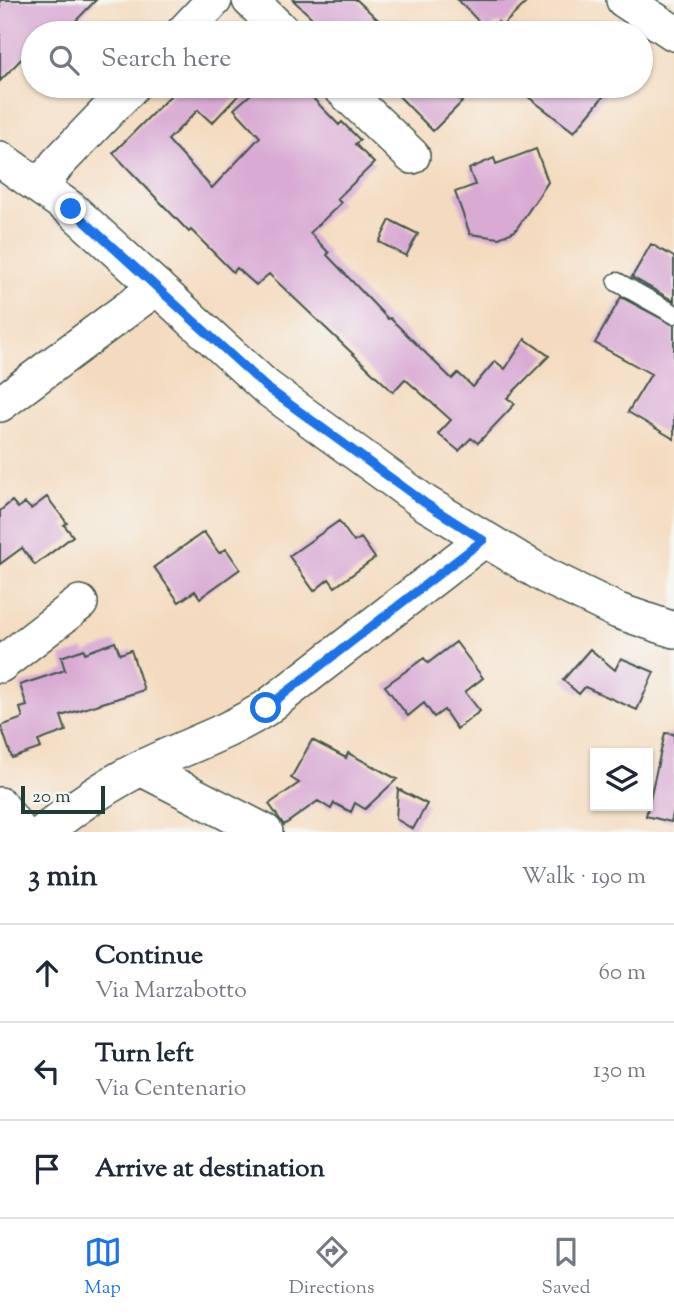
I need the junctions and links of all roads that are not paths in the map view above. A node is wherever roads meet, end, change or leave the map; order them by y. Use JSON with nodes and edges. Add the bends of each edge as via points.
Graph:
{"nodes":[{"id":1,"x":214,"y":0,"type":"edge"},
{"id":2,"x":250,"y":0,"type":"edge"},
{"id":3,"x":624,"y":0,"type":"edge"},
{"id":4,"x":194,"y":21,"type":"edge"},
{"id":5,"x":272,"y":21,"type":"edge"},
{"id":6,"x":674,"y":33,"type":"edge"},
{"id":7,"x":121,"y":98,"type":"edge"},
{"id":8,"x":352,"y":98,"type":"edge"},
{"id":9,"x":412,"y":156,"type":"dead end"},
{"id":10,"x":0,"y":159,"type":"edge"},
{"id":11,"x":41,"y":186,"type":"junction"},
{"id":12,"x":617,"y":282,"type":"dead end"},
{"id":13,"x":157,"y":287,"type":"junction"},
{"id":14,"x":674,"y":314,"type":"edge"},
{"id":15,"x":0,"y":404,"type":"edge"},
{"id":16,"x":483,"y":540,"type":"junction"},
{"id":17,"x":80,"y":603,"type":"dead end"},
{"id":18,"x":674,"y":630,"type":"edge"},
{"id":19,"x":0,"y":665,"type":"edge"},
{"id":20,"x":141,"y":768,"type":"junction"},
{"id":21,"x":0,"y":806,"type":"edge"},
{"id":22,"x":20,"y":832,"type":"edge"},
{"id":23,"x":44,"y":832,"type":"edge"},
{"id":24,"x":265,"y":832,"type":"edge"}],
"edges":[{"from":1,"to":4,"type":"street"},
{"from":2,"to":5,"type":"street"},
{"from":3,"to":6,"type":"street"},
{"from":7,"to":11,"type":"street"},
{"from":8,"to":9,"type":"street"},
{"from":10,"to":11,"type":"street"},
{"from":11,"to":13,"type":"street"},
{"from":12,"to":14,"type":"lane"},
{"from":13,"to":15,"type":"street"},
{"from":13,"to":16,"type":"street","via":[[266,387]]},
{"from":16,"to":18,"type":"street","via":[[618,611]]},
{"from":16,"to":20,"type":"street","via":[[256,715]]},
{"from":17,"to":19,"type":"street"},
{"from":20,"to":23,"type":"street","via":[[94,793]]},
{"from":20,"to":24,"type":"street"},
{"from":21,"to":22,"type":"street"}]}
